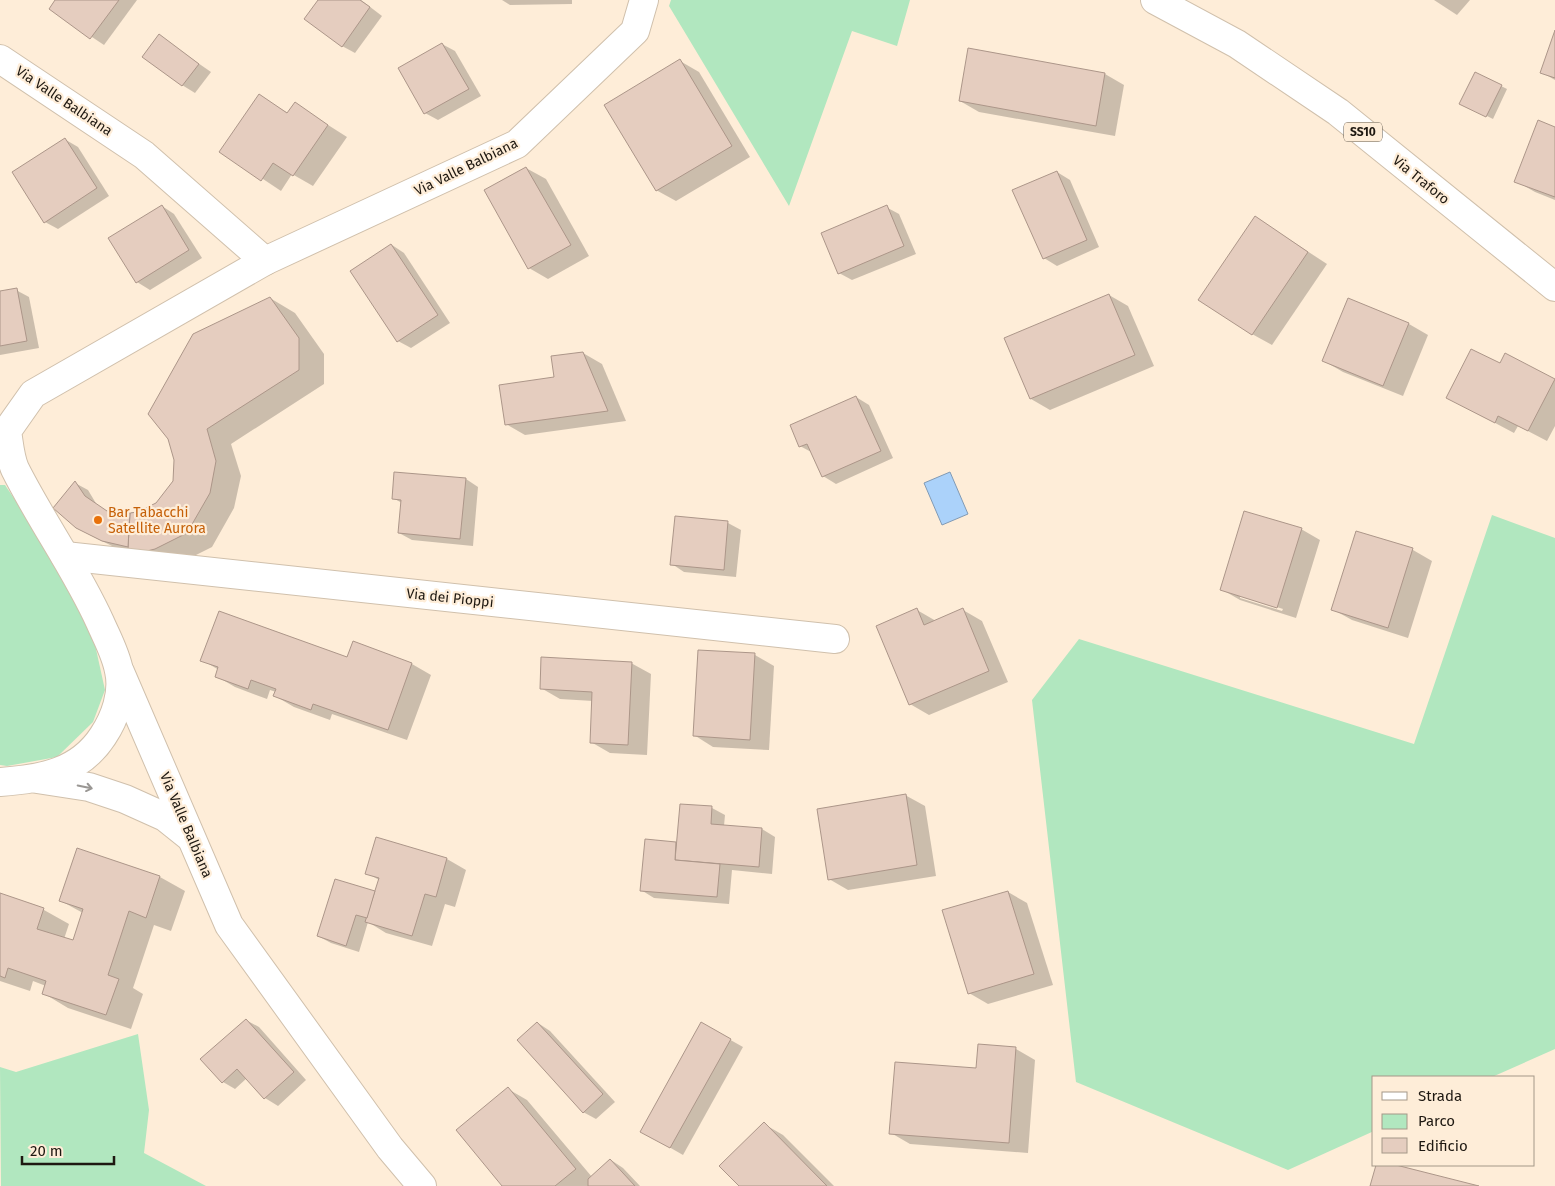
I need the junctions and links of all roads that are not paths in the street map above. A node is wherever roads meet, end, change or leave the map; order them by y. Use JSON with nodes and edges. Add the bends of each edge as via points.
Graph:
{"nodes":[{"id":1,"x":644,"y":0,"type":"edge"},
{"id":2,"x":1155,"y":0,"type":"edge"},
{"id":3,"x":0,"y":59,"type":"edge"},
{"id":4,"x":265,"y":261,"type":"junction"},
{"id":5,"x":1555,"y":287,"type":"edge"},
{"id":6,"x":3,"y":430,"type":"edge"},
{"id":7,"x":65,"y":556,"type":"junction"},
{"id":8,"x":835,"y":639,"type":"dead end"},
{"id":9,"x":120,"y":672,"type":"junction"},
{"id":10,"x":37,"y":779,"type":"junction"},
{"id":11,"x":0,"y":782,"type":"edge"},
{"id":12,"x":192,"y":840,"type":"junction"},
{"id":13,"x":422,"y":1186,"type":"edge"}],
"edges":[{"from":1,"to":4,"type":"street","name":"Via Valle Balbiana","via":[[635,31],[517,144]]},
{"from":2,"to":5,"type":"street","name":"Via Traforo","number":"SS10","via":[[1237,44],[1338,112]]},
{"from":3,"to":4,"type":"street","name":"Via Valle Balbiana","via":[[144,155]]},
{"from":4,"to":6,"type":"street","name":"Via Valle Balbiana","via":[[33,394]]},
{"from":6,"to":7,"type":"street","name":"Via Valle Balbiana","via":[[14,467]]},
{"from":7,"to":8,"type":"street","name":"Via dei Pioppi"},
{"from":7,"to":9,"type":"street","name":"Via Valle Balbiana","via":[[94,609]]},
{"from":9,"to":10,"type":"street","via":[[119,700],[112,723],[97,746],[72,766]]},
{"from":9,"to":12,"type":"street","name":"Via Valle Balbiana"},
{"from":10,"to":11,"type":"street"},
{"from":10,"to":12,"type":"street","one_way":true,"via":[[89,787],[125,799],[165,817]]},
{"from":12,"to":13,"type":"street","name":"Via Valle Balbiana","via":[[229,925],[390,1148]]}]}
